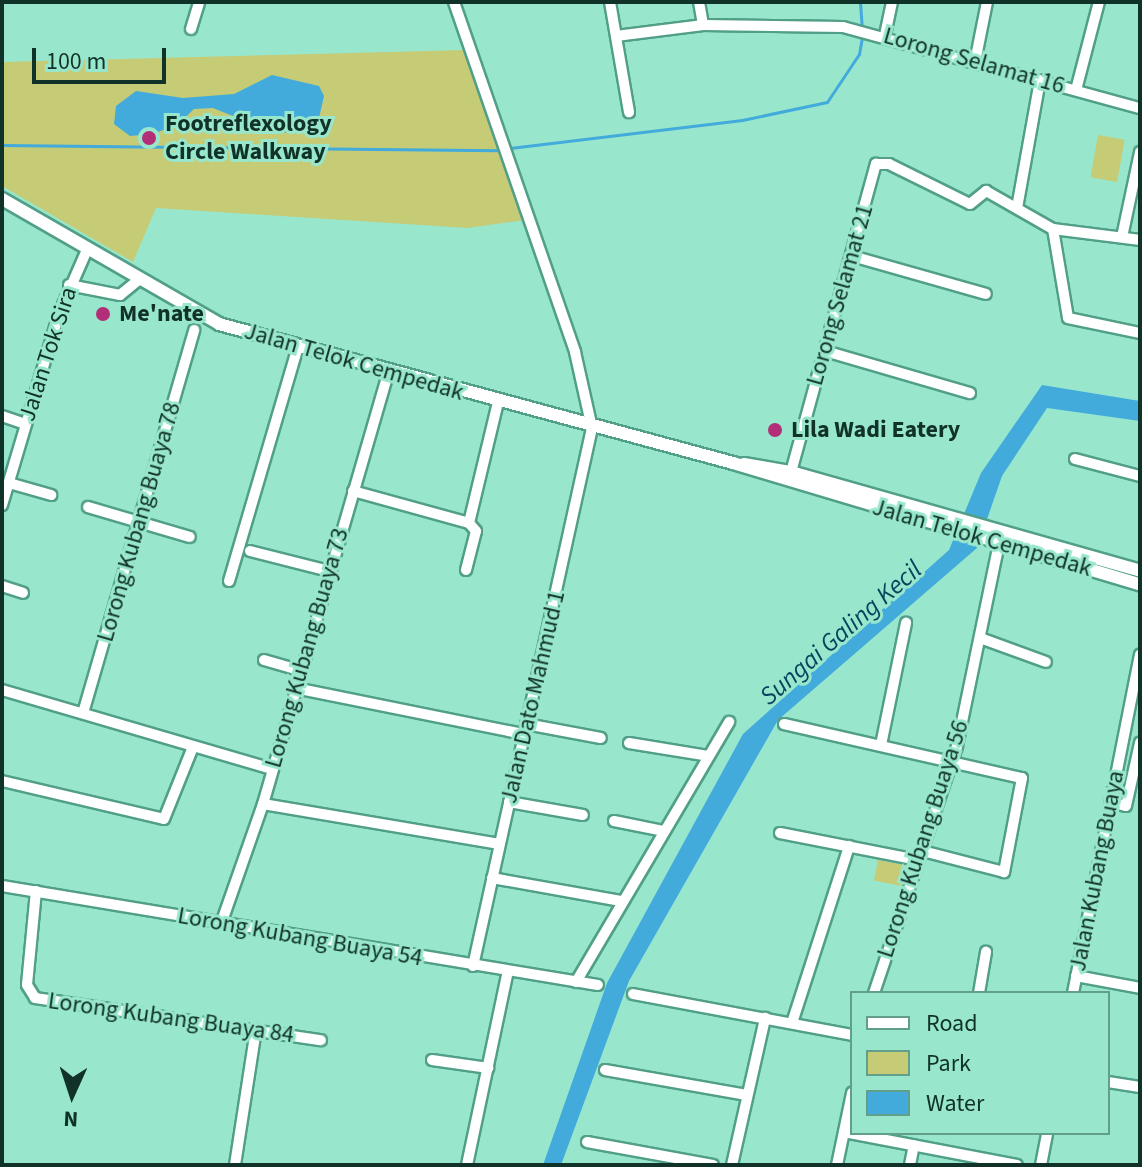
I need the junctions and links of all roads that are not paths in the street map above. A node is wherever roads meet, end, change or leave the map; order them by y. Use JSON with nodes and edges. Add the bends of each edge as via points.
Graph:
{"nodes":[{"id":1,"x":199,"y":2,"type":"edge"},
{"id":2,"x":454,"y":2,"type":"edge"},
{"id":3,"x":610,"y":2,"type":"edge"},
{"id":4,"x":699,"y":2,"type":"edge"},
{"id":5,"x":892,"y":2,"type":"edge"},
{"id":6,"x":987,"y":2,"type":"edge"},
{"id":7,"x":1099,"y":2,"type":"edge"},
{"id":8,"x":703,"y":25,"type":"junction"},
{"id":9,"x":191,"y":29,"type":"dead end"},
{"id":10,"x":885,"y":35,"type":"junction"},
{"id":11,"x":616,"y":36,"type":"junction"},
{"id":12,"x":975,"y":62,"type":"junction"},
{"id":13,"x":1040,"y":80,"type":"junction"},
{"id":14,"x":1076,"y":90,"type":"junction"},
{"id":15,"x":1140,"y":108,"type":"edge"},
{"id":16,"x":629,"y":112,"type":"dead end"},
{"id":17,"x":1140,"y":152,"type":"edge"},
{"id":18,"x":2,"y":199,"type":"edge"},
{"id":19,"x":1017,"y":208,"type":"junction"},
{"id":20,"x":1053,"y":229,"type":"junction"},
{"id":21,"x":1122,"y":237,"type":"junction"},
{"id":22,"x":1140,"y":240,"type":"edge"},
{"id":23,"x":87,"y":250,"type":"junction"},
{"id":24,"x":852,"y":256,"type":"junction"},
{"id":25,"x":137,"y":281,"type":"junction"},
{"id":26,"x":69,"y":285,"type":"junction"},
{"id":27,"x":986,"y":294,"type":"dead end"},
{"id":28,"x":194,"y":330,"type":"dead end"},
{"id":29,"x":1140,"y":333,"type":"edge"},
{"id":30,"x":298,"y":346,"type":"junction"},
{"id":31,"x":825,"y":351,"type":"junction"},
{"id":32,"x":389,"y":371,"type":"junction"},
{"id":33,"x":970,"y":393,"type":"dead end"},
{"id":34,"x":498,"y":402,"type":"junction"},
{"id":35,"x":2,"y":416,"type":"edge"},
{"id":36,"x":25,"y":424,"type":"junction"},
{"id":37,"x":592,"y":428,"type":"junction"},
{"id":38,"x":1075,"y":459,"type":"dead end"},
{"id":39,"x":733,"y":463,"type":"junction"},
{"id":40,"x":791,"y":472,"type":"junction"},
{"id":41,"x":1140,"y":476,"type":"edge"},
{"id":42,"x":9,"y":483,"type":"junction"},
{"id":43,"x":353,"y":491,"type":"junction"},
{"id":44,"x":51,"y":495,"type":"dead end"},
{"id":45,"x":2,"y":505,"type":"edge"},
{"id":46,"x":88,"y":507,"type":"dead end"},
{"id":47,"x":139,"y":522,"type":"junction"},
{"id":48,"x":469,"y":523,"type":"junction"},
{"id":49,"x":954,"y":523,"type":"junction"},
{"id":50,"x":986,"y":533,"type":"junction"},
{"id":51,"x":190,"y":537,"type":"dead end"},
{"id":52,"x":999,"y":543,"type":"junction"},
{"id":53,"x":250,"y":551,"type":"dead end"},
{"id":54,"x":1140,"y":562,"type":"edge"},
{"id":55,"x":1112,"y":563,"type":"junction"},
{"id":56,"x":466,"y":570,"type":"dead end"},
{"id":57,"x":329,"y":571,"type":"junction"},
{"id":58,"x":1140,"y":571,"type":"edge"},
{"id":59,"x":229,"y":581,"type":"dead end"},
{"id":60,"x":1140,"y":584,"type":"edge"},
{"id":61,"x":2,"y":586,"type":"edge"},
{"id":62,"x":23,"y":593,"type":"dead end"},
{"id":63,"x":906,"y":623,"type":"dead end"},
{"id":64,"x":980,"y":638,"type":"junction"},
{"id":65,"x":1140,"y":655,"type":"edge"},
{"id":66,"x":264,"y":660,"type":"dead end"},
{"id":67,"x":1046,"y":662,"type":"dead end"},
{"id":68,"x":300,"y":670,"type":"junction"},
{"id":69,"x":295,"y":688,"type":"junction"},
{"id":70,"x":2,"y":690,"type":"edge"},
{"id":71,"x":1136,"y":701,"type":"edge"},
{"id":72,"x":83,"y":713,"type":"junction"},
{"id":73,"x":729,"y":722,"type":"dead end"},
{"id":74,"x":784,"y":724,"type":"dead end"},
{"id":75,"x":525,"y":729,"type":"junction"},
{"id":76,"x":601,"y":738,"type":"dead end"},
{"id":77,"x":629,"y":743,"type":"dead end"},
{"id":78,"x":1140,"y":743,"type":"edge"},
{"id":79,"x":881,"y":745,"type":"junction"},
{"id":80,"x":193,"y":747,"type":"junction"},
{"id":81,"x":708,"y":756,"type":"junction"},
{"id":82,"x":953,"y":759,"type":"junction"},
{"id":83,"x":272,"y":769,"type":"junction"},
{"id":84,"x":2,"y":781,"type":"edge"},
{"id":85,"x":509,"y":802,"type":"junction"},
{"id":86,"x":1110,"y":802,"type":"junction"},
{"id":87,"x":263,"y":804,"type":"junction"},
{"id":88,"x":583,"y":815,"type":"dead end"},
{"id":89,"x":614,"y":821,"type":"dead end"},
{"id":90,"x":663,"y":831,"type":"junction"},
{"id":91,"x":780,"y":833,"type":"dead end"},
{"id":92,"x":500,"y":844,"type":"junction"},
{"id":93,"x":849,"y":846,"type":"junction"},
{"id":94,"x":920,"y":856,"type":"junction"},
{"id":95,"x":492,"y":878,"type":"junction"},
{"id":96,"x":2,"y":886,"type":"edge"},
{"id":97,"x":36,"y":891,"type":"junction"},
{"id":98,"x":621,"y":901,"type":"junction"},
{"id":99,"x":221,"y":924,"type":"junction"},
{"id":100,"x":986,"y":952,"type":"dead end"},
{"id":101,"x":473,"y":966,"type":"junction"},
{"id":102,"x":508,"y":971,"type":"junction"},
{"id":103,"x":1076,"y":976,"type":"junction"},
{"id":104,"x":576,"y":982,"type":"junction"},
{"id":105,"x":598,"y":985,"type":"dead end"},
{"id":106,"x":1140,"y":988,"type":"edge"},
{"id":107,"x":875,"y":991,"type":"edge"},
{"id":108,"x":979,"y":991,"type":"edge"},
{"id":109,"x":1073,"y":991,"type":"edge"},
{"id":110,"x":633,"y":994,"type":"dead end"},
{"id":111,"x":765,"y":1018,"type":"junction"},
{"id":112,"x":792,"y":1023,"type":"junction"},
{"id":113,"x":256,"y":1030,"type":"junction"},
{"id":114,"x":850,"y":1035,"type":"edge"},
{"id":115,"x":321,"y":1040,"type":"dead end"},
{"id":116,"x":432,"y":1060,"type":"dead end"},
{"id":117,"x":488,"y":1068,"type":"junction"},
{"id":118,"x":605,"y":1070,"type":"dead end"},
{"id":119,"x":1110,"y":1082,"type":"edge"},
{"id":120,"x":1140,"y":1087,"type":"edge"},
{"id":121,"x":747,"y":1095,"type":"junction"},
{"id":122,"x":850,"y":1103,"type":"edge"},
{"id":123,"x":844,"y":1132,"type":"junction"},
{"id":124,"x":850,"y":1133,"type":"edge"},
{"id":125,"x":860,"y":1135,"type":"edge"},
{"id":126,"x":1047,"y":1135,"type":"edge"},
{"id":127,"x":587,"y":1142,"type":"dead end"},
{"id":128,"x":914,"y":1145,"type":"junction"},
{"id":129,"x":952,"y":1153,"type":"junction"},
{"id":130,"x":235,"y":1165,"type":"edge"},
{"id":131,"x":467,"y":1165,"type":"edge"},
{"id":132,"x":713,"y":1165,"type":"edge"},
{"id":133,"x":732,"y":1165,"type":"edge"},
{"id":134,"x":837,"y":1165,"type":"edge"},
{"id":135,"x":910,"y":1165,"type":"edge"},
{"id":136,"x":950,"y":1165,"type":"edge"},
{"id":137,"x":1017,"y":1165,"type":"edge"},
{"id":138,"x":1041,"y":1165,"type":"edge"}],
"edges":[{"from":1,"to":9,"type":"street"},
{"from":2,"to":37,"type":"street","via":[[575,352]]},
{"from":3,"to":11,"type":"street"},
{"from":4,"to":8,"type":"street"},
{"from":5,"to":10,"type":"street"},
{"from":6,"to":12,"type":"street"},
{"from":7,"to":14,"type":"street"},
{"from":8,"to":10,"type":"street","name":"Lorong Selamat 16","via":[[843,27]]},
{"from":8,"to":11,"type":"street","name":"Lorong Selamat 16"},
{"from":10,"to":12,"type":"street","name":"Lorong Selamat 16"},
{"from":11,"to":16,"type":"street"},
{"from":12,"to":13,"type":"street","name":"Lorong Selamat 16"},
{"from":13,"to":14,"type":"street","name":"Lorong Selamat 16"},
{"from":13,"to":19,"type":"street"},
{"from":14,"to":15,"type":"street","name":"Lorong Selamat 16"},
{"from":17,"to":21,"type":"street"},
{"from":18,"to":23,"type":"main road","name":"Jalan Telok Cempedak"},
{"from":19,"to":20,"type":"street"},
{"from":19,"to":24,"type":"street","name":"Lorong Selamat 21","via":[[986,191],[970,204],[889,164],[876,164]]},
{"from":20,"to":21,"type":"street"},
{"from":20,"to":29,"type":"street","via":[[1068,318]]},
{"from":21,"to":22,"type":"street"},
{"from":23,"to":25,"type":"main road","name":"Jalan Telok Cempedak"},
{"from":23,"to":26,"type":"street","name":"Jalan Tok Sira"},
{"from":24,"to":27,"type":"street"},
{"from":24,"to":31,"type":"street","name":"Lorong Selamat 21"},
{"from":25,"to":26,"type":"street","via":[[120,295]]},
{"from":25,"to":30,"type":"main road","name":"Jalan Telok Cempedak","via":[[203,317]]},
{"from":26,"to":36,"type":"street","name":"Jalan Tok Sira"},
{"from":28,"to":47,"type":"street","name":"Lorong Kubang Buaya 78"},
{"from":30,"to":32,"type":"main road","name":"Jalan Telok Cempedak"},
{"from":30,"to":59,"type":"street"},
{"from":31,"to":33,"type":"street"},
{"from":31,"to":40,"type":"street","name":"Lorong Selamat 21"},
{"from":32,"to":34,"type":"main road","name":"Jalan Telok Cempedak"},
{"from":32,"to":43,"type":"street","name":"Lorong Kubang Buaya 73"},
{"from":34,"to":37,"type":"main road","name":"Jalan Telok Cempedak"},
{"from":34,"to":48,"type":"street"},
{"from":35,"to":36,"type":"street"},
{"from":36,"to":42,"type":"street","name":"Jalan Tok Sira"},
{"from":37,"to":39,"type":"main road","name":"Jalan Telok Cempedak"},
{"from":37,"to":75,"type":"street","name":"Jalan Dato Mahmud 1"},
{"from":38,"to":41,"type":"street"},
{"from":39,"to":40,"type":"main road","name":"Jalan Telok Cempedak"},
{"from":39,"to":49,"type":"main road","name":"Jalan Telok Cempedak"},
{"from":40,"to":49,"type":"main road","name":"Jalan Telok Cempedak"},
{"from":42,"to":44,"type":"street"},
{"from":42,"to":45,"type":"street","name":"Jalan Tok Sira"},
{"from":43,"to":48,"type":"street"},
{"from":43,"to":57,"type":"street","name":"Lorong Kubang Buaya 73"},
{"from":46,"to":47,"type":"street"},
{"from":47,"to":51,"type":"street"},
{"from":47,"to":72,"type":"street","name":"Lorong Kubang Buaya 78"},
{"from":48,"to":56,"type":"street","via":[[476,531]]},
{"from":49,"to":50,"type":"main road","name":"Jalan Telok Cempedak"},
{"from":50,"to":52,"type":"main road","name":"Jalan Telok Cempedak"},
{"from":50,"to":55,"type":"main road","name":"Jalan Telok Cempedak"},
{"from":52,"to":60,"type":"main road","name":"Jalan Telok Cempedak"},
{"from":52,"to":64,"type":"street","name":"Lorong Kubang Buaya 56"},
{"from":53,"to":57,"type":"street"},
{"from":54,"to":55,"type":"main road"},
{"from":55,"to":58,"type":"main road","name":"Jalan Telok Cempedak"},
{"from":57,"to":68,"type":"street","name":"Lorong Kubang Buaya 73"},
{"from":61,"to":62,"type":"street"},
{"from":63,"to":79,"type":"street"},
{"from":64,"to":67,"type":"street"},
{"from":64,"to":82,"type":"street","name":"Lorong Kubang Buaya 56"},
{"from":65,"to":71,"type":"street","name":"Jalan Kubang Buaya"},
{"from":66,"to":68,"type":"street"},
{"from":68,"to":69,"type":"street","name":"Lorong Kubang Buaya 73"},
{"from":69,"to":75,"type":"street"},
{"from":69,"to":83,"type":"street","name":"Lorong Kubang Buaya 73"},
{"from":70,"to":72,"type":"street"},
{"from":71,"to":86,"type":"street","name":"Jalan Kubang Buaya"},
{"from":72,"to":80,"type":"street"},
{"from":73,"to":81,"type":"street"},
{"from":74,"to":79,"type":"street"},
{"from":75,"to":76,"type":"street"},
{"from":75,"to":85,"type":"street","name":"Jalan Dato Mahmud 1"},
{"from":77,"to":81,"type":"street"},
{"from":78,"to":86,"type":"street","via":[[1126,806]]},
{"from":79,"to":82,"type":"street"},
{"from":80,"to":83,"type":"street"},
{"from":80,"to":84,"type":"street","via":[[164,819]]},
{"from":81,"to":90,"type":"street"},
{"from":82,"to":94,"type":"street","name":"Lorong Kubang Buaya 56"},
{"from":82,"to":94,"type":"street","via":[[1022,778],[1006,868],[993,873]]},
{"from":83,"to":87,"type":"street","name":"Lorong Kubang Buaya 73"},
{"from":85,"to":88,"type":"street"},
{"from":85,"to":92,"type":"street","name":"Jalan Dato Mahmud 1"},
{"from":86,"to":103,"type":"street","name":"Jalan Kubang Buaya"},
{"from":87,"to":92,"type":"street"},
{"from":87,"to":99,"type":"street","name":"Lorong Kubang Buaya 73"},
{"from":89,"to":90,"type":"street"},
{"from":90,"to":98,"type":"street"},
{"from":91,"to":93,"type":"street"},
{"from":92,"to":95,"type":"street","name":"Jalan Dato Mahmud 1"},
{"from":93,"to":94,"type":"street"},
{"from":93,"to":112,"type":"street"},
{"from":94,"to":107,"type":"street","name":"Lorong Kubang Buaya 56"},
{"from":95,"to":98,"type":"street"},
{"from":95,"to":101,"type":"street","name":"Jalan Dato Mahmud 1"},
{"from":96,"to":97,"type":"street","name":"Lorong Kubang Buaya 54"},
{"from":97,"to":99,"type":"street","name":"Lorong Kubang Buaya 54"},
{"from":97,"to":113,"type":"street","name":"Lorong Kubang Buaya 84","via":[[27,985],[35,998]]},
{"from":98,"to":104,"type":"street"},
{"from":99,"to":101,"type":"street","name":"Lorong Kubang Buaya 54"},
{"from":100,"to":108,"type":"street"},
{"from":101,"to":102,"type":"street","name":"Lorong Kubang Buaya 54"},
{"from":102,"to":104,"type":"street","name":"Lorong Kubang Buaya 54"},
{"from":102,"to":117,"type":"street"},
{"from":103,"to":106,"type":"street"},
{"from":103,"to":109,"type":"street","name":"Jalan Kubang Buaya"},
{"from":104,"to":105,"type":"street","name":"Lorong Kubang Buaya 54"},
{"from":110,"to":111,"type":"street"},
{"from":111,"to":112,"type":"street"},
{"from":111,"to":121,"type":"street"},
{"from":112,"to":114,"type":"street"},
{"from":113,"to":115,"type":"street","name":"Lorong Kubang Buaya 84"},
{"from":113,"to":130,"type":"street"},
{"from":116,"to":117,"type":"street"},
{"from":117,"to":131,"type":"street"},
{"from":118,"to":121,"type":"street"},
{"from":119,"to":120,"type":"street"},
{"from":121,"to":133,"type":"street"},
{"from":122,"to":123,"type":"street"},
{"from":123,"to":124,"type":"street"},
{"from":123,"to":134,"type":"street"},
{"from":125,"to":128,"type":"street"},
{"from":126,"to":138,"type":"street"},
{"from":127,"to":132,"type":"street"},
{"from":128,"to":129,"type":"street"},
{"from":128,"to":135,"type":"street"},
{"from":129,"to":136,"type":"street"},
{"from":129,"to":137,"type":"street"}]}
